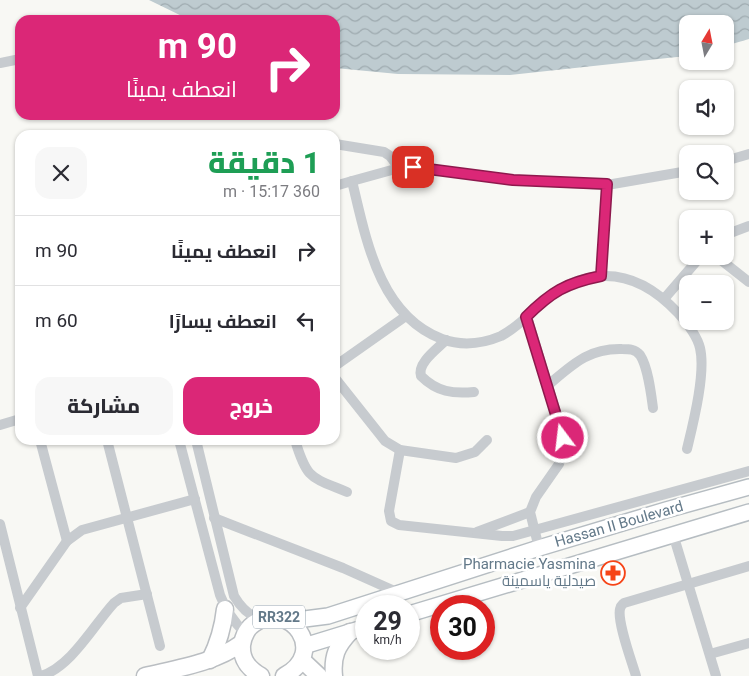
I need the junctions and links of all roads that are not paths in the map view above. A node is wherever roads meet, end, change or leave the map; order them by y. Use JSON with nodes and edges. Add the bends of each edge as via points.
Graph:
{"nodes":[{"id":1,"x":15,"y":59,"type":"edge"},
{"id":2,"x":0,"y":63,"type":"edge"},
{"id":3,"x":340,"y":145,"type":"edge"},
{"id":4,"x":749,"y":154,"type":"edge"},
{"id":5,"x":734,"y":158,"type":"edge"},
{"id":6,"x":400,"y":168,"type":"junction"},
{"id":7,"x":679,"y":172,"type":"edge"},
{"id":8,"x":352,"y":181,"type":"junction"},
{"id":9,"x":607,"y":184,"type":"junction"},
{"id":10,"x":340,"y":185,"type":"edge"},
{"id":11,"x":749,"y":226,"type":"edge"},
{"id":12,"x":734,"y":231,"type":"edge"},
{"id":13,"x":693,"y":265,"type":"edge"},
{"id":14,"x":727,"y":265,"type":"edge"},
{"id":15,"x":601,"y":276,"type":"junction"},
{"id":16,"x":749,"y":282,"type":"edge"},
{"id":17,"x":664,"y":299,"type":"junction"},
{"id":18,"x":406,"y":316,"type":"junction"},
{"id":19,"x":526,"y":317,"type":"junction"},
{"id":20,"x":446,"y":340,"type":"junction"},
{"id":21,"x":340,"y":362,"type":"edge"},
{"id":22,"x":340,"y":384,"type":"edge"},
{"id":23,"x":547,"y":386,"type":"junction"},
{"id":24,"x":474,"y":392,"type":"dead end"},
{"id":25,"x":653,"y":408,"type":"dead end"},
{"id":26,"x":15,"y":420,"type":"edge"},
{"id":27,"x":0,"y":425,"type":"edge"},
{"id":28,"x":487,"y":440,"type":"dead end"},
{"id":29,"x":41,"y":445,"type":"edge"},
{"id":30,"x":108,"y":445,"type":"edge"},
{"id":31,"x":183,"y":445,"type":"edge"},
{"id":32,"x":197,"y":445,"type":"edge"},
{"id":33,"x":297,"y":445,"type":"edge"},
{"id":34,"x":687,"y":449,"type":"dead end"},
{"id":35,"x":400,"y":450,"type":"junction"},
{"id":36,"x":749,"y":471,"type":"edge"},
{"id":37,"x":749,"y":487,"type":"edge"},
{"id":38,"x":347,"y":492,"type":"dead end"},
{"id":39,"x":195,"y":499,"type":"junction"},
{"id":40,"x":530,"y":512,"type":"junction"},
{"id":41,"x":749,"y":512,"type":"edge"},
{"id":42,"x":127,"y":517,"type":"junction"},
{"id":43,"x":214,"y":518,"type":"junction"},
{"id":44,"x":0,"y":524,"type":"edge"},
{"id":45,"x":534,"y":530,"type":"junction"},
{"id":46,"x":474,"y":533,"type":"junction"},
{"id":47,"x":673,"y":534,"type":"junction"},
{"id":48,"x":1,"y":535,"type":"edge"},
{"id":49,"x":67,"y":541,"type":"junction"},
{"id":50,"x":539,"y":548,"type":"junction"},
{"id":51,"x":749,"y":566,"type":"edge"},
{"id":52,"x":689,"y":584,"type":"junction"},
{"id":53,"x":399,"y":593,"type":"junction"},
{"id":54,"x":147,"y":594,"type":"junction"},
{"id":55,"x":20,"y":608,"type":"junction"},
{"id":56,"x":225,"y":608,"type":"junction"},
{"id":57,"x":420,"y":611,"type":"edge"},
{"id":58,"x":261,"y":619,"type":"junction"},
{"id":59,"x":289,"y":622,"type":"junction"},
{"id":60,"x":355,"y":630,"type":"edge"},
{"id":61,"x":350,"y":632,"type":"junction"},
{"id":62,"x":244,"y":638,"type":"junction"},
{"id":63,"x":749,"y":643,"type":"edge"},
{"id":64,"x":160,"y":646,"type":"dead end"},
{"id":65,"x":303,"y":653,"type":"junction"},
{"id":66,"x":710,"y":654,"type":"junction"},
{"id":67,"x":210,"y":660,"type":"junction"},
{"id":68,"x":39,"y":676,"type":"edge"},
{"id":69,"x":145,"y":676,"type":"edge"},
{"id":70,"x":239,"y":676,"type":"edge"},
{"id":71,"x":261,"y":676,"type":"edge"},
{"id":72,"x":284,"y":676,"type":"edge"},
{"id":73,"x":319,"y":676,"type":"edge"},
{"id":74,"x":334,"y":676,"type":"edge"},
{"id":75,"x":636,"y":676,"type":"edge"},
{"id":76,"x":716,"y":676,"type":"edge"}],
"edges":[{"from":1,"to":2,"type":"street"},
{"from":3,"to":6,"type":"street","via":[[384,152]]},
{"from":4,"to":5,"type":"street"},
{"from":6,"to":8,"type":"street"},
{"from":6,"to":9,"type":"street","via":[[513,180]]},
{"from":7,"to":9,"type":"street"},
{"from":8,"to":10,"type":"street"},
{"from":8,"to":18,"type":"street","via":[[370,252],[388,290]]},
{"from":9,"to":15,"type":"street"},
{"from":11,"to":12,"type":"street"},
{"from":13,"to":17,"type":"street"},
{"from":14,"to":16,"type":"street"},
{"from":15,"to":17,"type":"street","via":[[636,281]]},
{"from":15,"to":19,"type":"street","via":[[560,289]]},
{"from":17,"to":34,"type":"street","via":[[684,320],[700,348],[701,370]]},
{"from":18,"to":20,"type":"street"},
{"from":18,"to":21,"type":"street"},
{"from":19,"to":20,"type":"street","via":[[515,327],[488,340],[460,343]]},
{"from":19,"to":23,"type":"street"},
{"from":20,"to":24,"type":"street","via":[[420,368],[421,376],[446,392]]},
{"from":22,"to":35,"type":"street","via":[[385,441]]},
{"from":23,"to":25,"type":"street","via":[[581,358],[614,349],[630,349],[641,357]]},
{"from":23,"to":40,"type":"street","via":[[564,449],[560,464],[536,497]]},
{"from":26,"to":27,"type":"street"},
{"from":28,"to":35,"type":"street","via":[[475,452],[456,458]]},
{"from":29,"to":49,"type":"street"},
{"from":30,"to":42,"type":"street"},
{"from":31,"to":39,"type":"street"},
{"from":32,"to":43,"type":"street"},
{"from":33,"to":38,"type":"street","via":[[309,473]]},
{"from":35,"to":46,"type":"street","via":[[389,511],[391,521],[399,526]]},
{"from":36,"to":45,"type":"street"},
{"from":37,"to":50,"type":"main road","name":"Hassan II Boulevard","number":"RR322"},
{"from":39,"to":42,"type":"street"},
{"from":39,"to":56,"type":"street"},
{"from":40,"to":45,"type":"street"},
{"from":40,"to":46,"type":"street"},
{"from":41,"to":47,"type":"main road","name":"Hassan II Boulevard"},
{"from":42,"to":49,"type":"street","via":[[82,530]]},
{"from":42,"to":54,"type":"street"},
{"from":43,"to":53,"type":"street"},
{"from":43,"to":58,"type":"street","via":[[234,596],[247,612]]},
{"from":44,"to":48,"type":"street"},
{"from":45,"to":46,"type":"street","via":[[513,536]]},
{"from":45,"to":50,"type":"street"},
{"from":47,"to":52,"type":"street"},
{"from":47,"to":57,"type":"main road","name":"Hassan II Boulevard"},
{"from":48,"to":55,"type":"street"},
{"from":49,"to":55,"type":"street"},
{"from":50,"to":53,"type":"main road","name":"Hassan II Boulevard","number":"RR322"},
{"from":51,"to":52,"type":"street"},
{"from":52,"to":66,"type":"street"},
{"from":52,"to":75,"type":"street","via":[[621,606],[619,615]]},
{"from":53,"to":59,"type":"main road","name":"Hassan II Boulevard","number":"RR322","via":[[328,616]]},
{"from":54,"to":64,"type":"street"},
{"from":54,"to":68,"type":"street","via":[[121,598],[114,603],[59,667]]},
{"from":55,"to":68,"type":"street"},
{"from":56,"to":62,"type":"street"},
{"from":56,"to":67,"type":"main road","via":[[219,642]]},
{"from":58,"to":59,"type":"main road","number":"RR322","via":[[280,618]]},
{"from":58,"to":62,"type":"main road","number":"RR322","via":[[252,625]]},
{"from":59,"to":65,"type":"main road","number":"RR322","via":[[302,636]]},
{"from":60,"to":61,"type":"main road","number":"RR322"},
{"from":61,"to":65,"type":"main road","number":"RR322"},
{"from":61,"to":74,"type":"main road","via":[[339,644],[334,657]]},
{"from":62,"to":67,"type":"main road","number":"RR322","via":[[231,651]]},
{"from":62,"to":71,"type":"main road","number":"RR322","via":[[242,653],[246,663]]},
{"from":63,"to":66,"type":"street"},
{"from":65,"to":72,"type":"main road","number":"RR322","via":[[292,672]]},
{"from":65,"to":73,"type":"main road"},
{"from":66,"to":76,"type":"street"},
{"from":67,"to":69,"type":"main road","number":"RR322"},
{"from":70,"to":71,"type":"main road","number":"RR322"}]}
